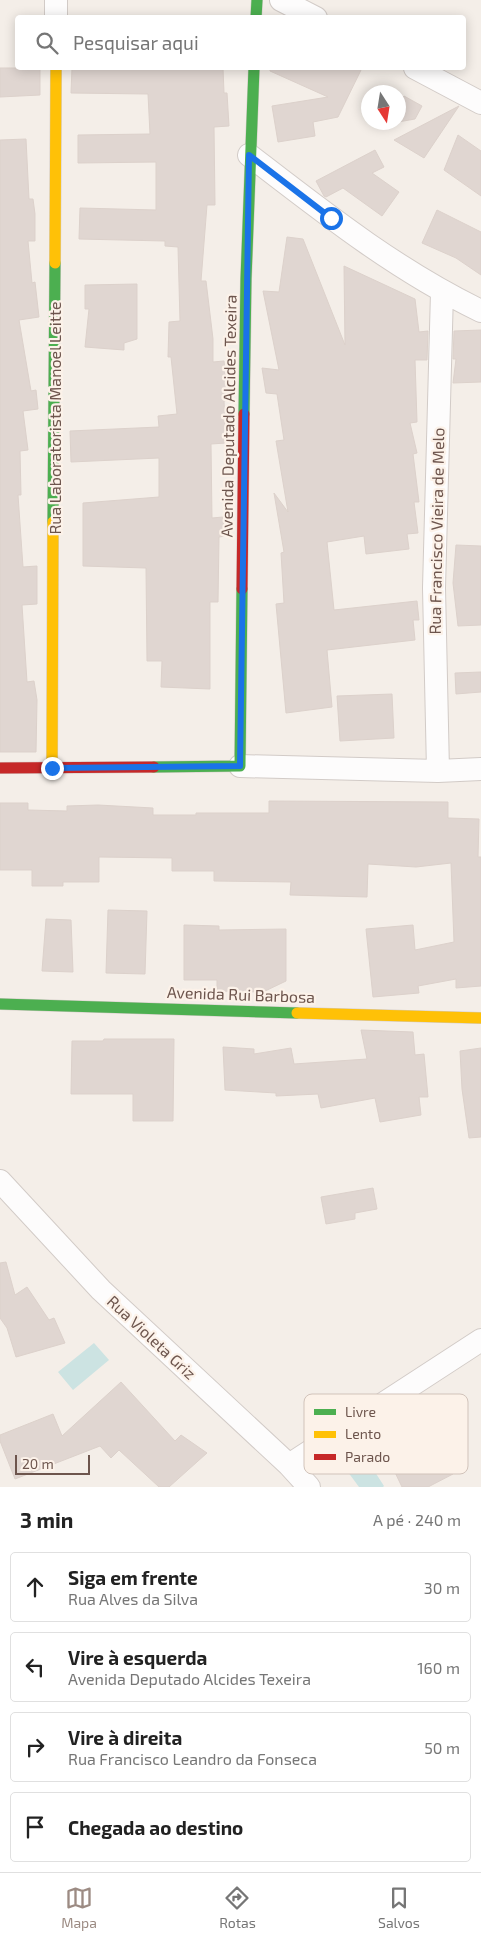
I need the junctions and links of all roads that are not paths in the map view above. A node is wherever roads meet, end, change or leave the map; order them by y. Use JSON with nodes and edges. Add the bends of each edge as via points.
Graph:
{"nodes":[{"id":1,"x":56,"y":0,"type":"edge"},
{"id":2,"x":257,"y":0,"type":"edge"},
{"id":3,"x":281,"y":0,"type":"edge"},
{"id":4,"x":56,"y":15,"type":"edge"},
{"id":5,"x":256,"y":15,"type":"edge"},
{"id":6,"x":310,"y":15,"type":"edge"},
{"id":7,"x":56,"y":70,"type":"edge"},
{"id":8,"x":254,"y":70,"type":"edge"},
{"id":9,"x":418,"y":70,"type":"edge"},
{"id":10,"x":481,"y":103,"type":"edge"},
{"id":11,"x":249,"y":155,"type":"junction"},
{"id":12,"x":442,"y":292,"type":"junction"},
{"id":13,"x":481,"y":311,"type":"edge"},
{"id":14,"x":240,"y":766,"type":"junction"},
{"id":15,"x":0,"y":768,"type":"edge"},
{"id":16,"x":52,"y":768,"type":"junction"},
{"id":17,"x":481,"y":769,"type":"edge"},
{"id":18,"x":438,"y":770,"type":"junction"},
{"id":19,"x":0,"y":1004,"type":"edge"},
{"id":20,"x":481,"y":1018,"type":"edge"},
{"id":21,"x":0,"y":1181,"type":"edge"},
{"id":22,"x":481,"y":1340,"type":"edge"},
{"id":23,"x":398,"y":1394,"type":"edge"},
{"id":24,"x":304,"y":1455,"type":"edge"},
{"id":25,"x":289,"y":1465,"type":"junction"},
{"id":26,"x":309,"y":1487,"type":"edge"}],
"edges":[{"from":1,"to":4,"type":"street"},
{"from":2,"to":5,"type":"street"},
{"from":3,"to":6,"type":"street"},
{"from":7,"to":16,"type":"street","name":"Rua Laboratorista Manoel Leitte"},
{"from":8,"to":11,"type":"street","name":"Avenida Deputado Alcides Texeira"},
{"from":9,"to":10,"type":"street"},
{"from":11,"to":12,"type":"street","via":[[331,218]]},
{"from":11,"to":14,"type":"street","name":"Avenida Deputado Alcides Texeira"},
{"from":12,"to":13,"type":"street"},
{"from":12,"to":18,"type":"street","name":"Rua Francisco Vieira de Melo","via":[[434,588]]},
{"from":14,"to":16,"type":"street"},
{"from":14,"to":18,"type":"street"},
{"from":15,"to":16,"type":"street"},
{"from":17,"to":18,"type":"street"},
{"from":19,"to":20,"type":"street","name":"Avenida Rui Barbosa"},
{"from":21,"to":25,"type":"street","name":"Rua Violeta Griz","via":[[101,1290]]},
{"from":22,"to":23,"type":"street"},
{"from":24,"to":25,"type":"street"},
{"from":25,"to":26,"type":"street","name":"Rua Violeta Griz"}]}
